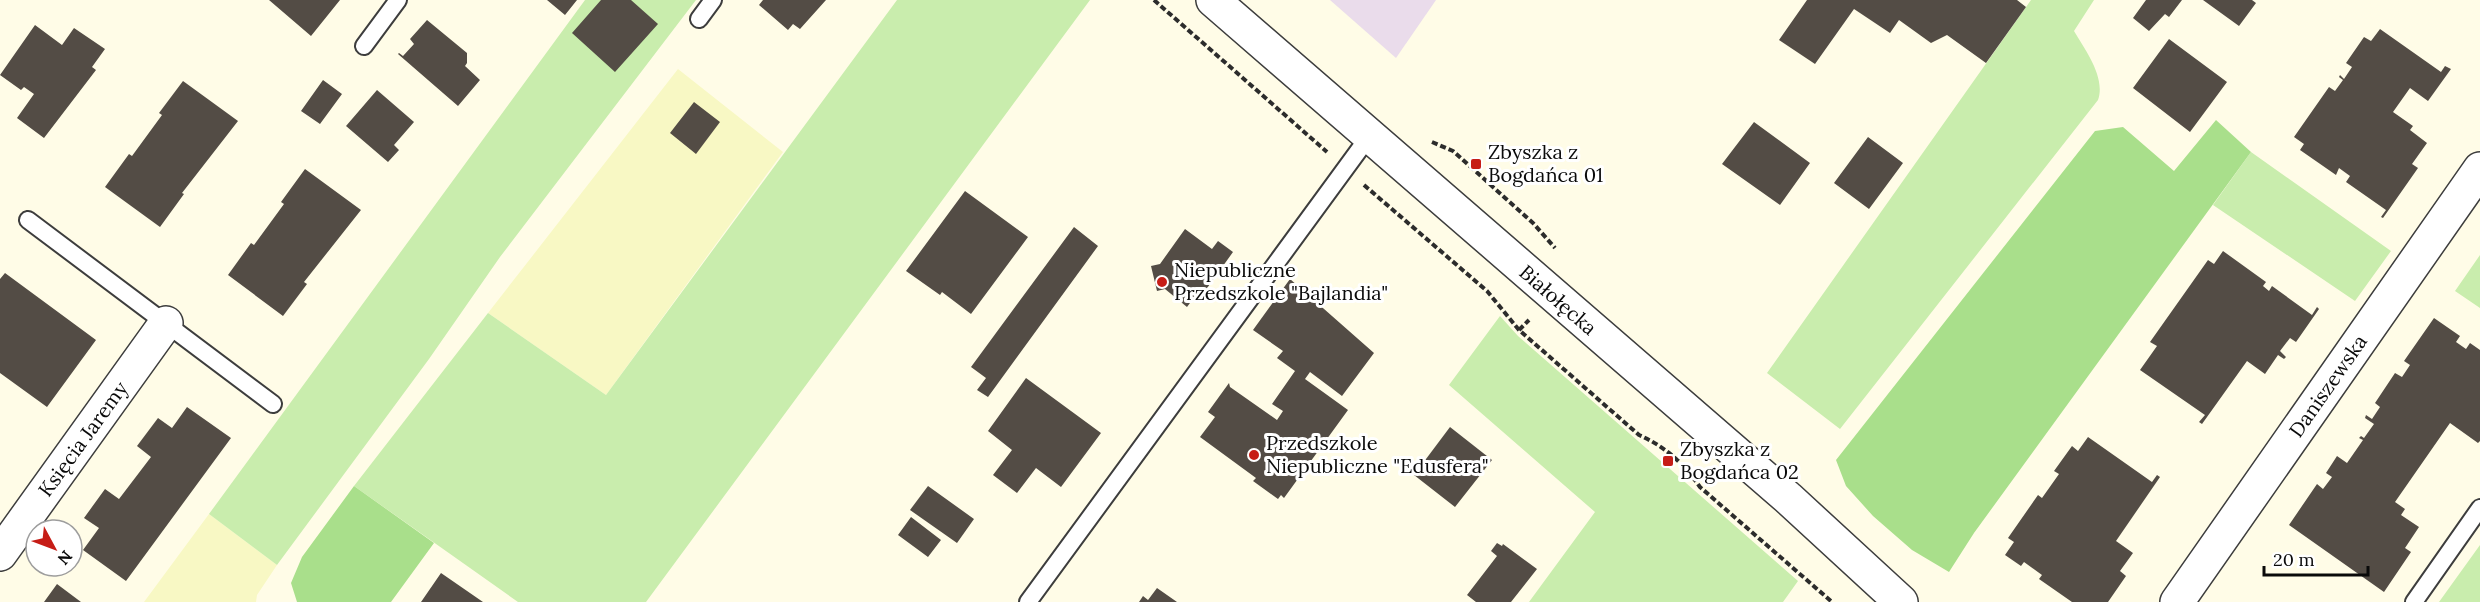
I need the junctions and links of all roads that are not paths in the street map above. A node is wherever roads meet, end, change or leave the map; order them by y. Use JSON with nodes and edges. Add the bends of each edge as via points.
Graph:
{"nodes":[{"id":1,"x":398,"y":0,"type":"edge"},
{"id":2,"x":713,"y":0,"type":"edge"},
{"id":3,"x":1213,"y":0,"type":"edge"},
{"id":4,"x":699,"y":19,"type":"dead end"},
{"id":5,"x":364,"y":46,"type":"dead end"},
{"id":6,"x":1370,"y":135,"type":"junction"},
{"id":7,"x":2480,"y":169,"type":"edge"},
{"id":8,"x":27,"y":220,"type":"dead end"},
{"id":9,"x":166,"y":323,"type":"junction"},
{"id":10,"x":273,"y":404,"type":"dead end"},
{"id":11,"x":2480,"y":508,"type":"edge"},
{"id":12,"x":0,"y":554,"type":"edge"},
{"id":13,"x":1028,"y":602,"type":"edge"},
{"id":14,"x":1901,"y":602,"type":"edge"},
{"id":15,"x":2176,"y":602,"type":"edge"},
{"id":16,"x":2414,"y":602,"type":"edge"}],
"edges":[{"from":1,"to":5,"type":"lane"},
{"from":2,"to":4,"type":"lane"},
{"from":3,"to":6,"type":"street","name":"Białołęcka"},
{"from":6,"to":13,"type":"lane"},
{"from":6,"to":14,"type":"street","name":"Białołęcka","via":[[1788,498]]},
{"from":7,"to":15,"type":"street","name":"Daniszewska"},
{"from":8,"to":9,"type":"lane"},
{"from":9,"to":10,"type":"lane"},
{"from":9,"to":12,"type":"street","name":"Księcia Jaremy"},
{"from":11,"to":16,"type":"lane"}]}
